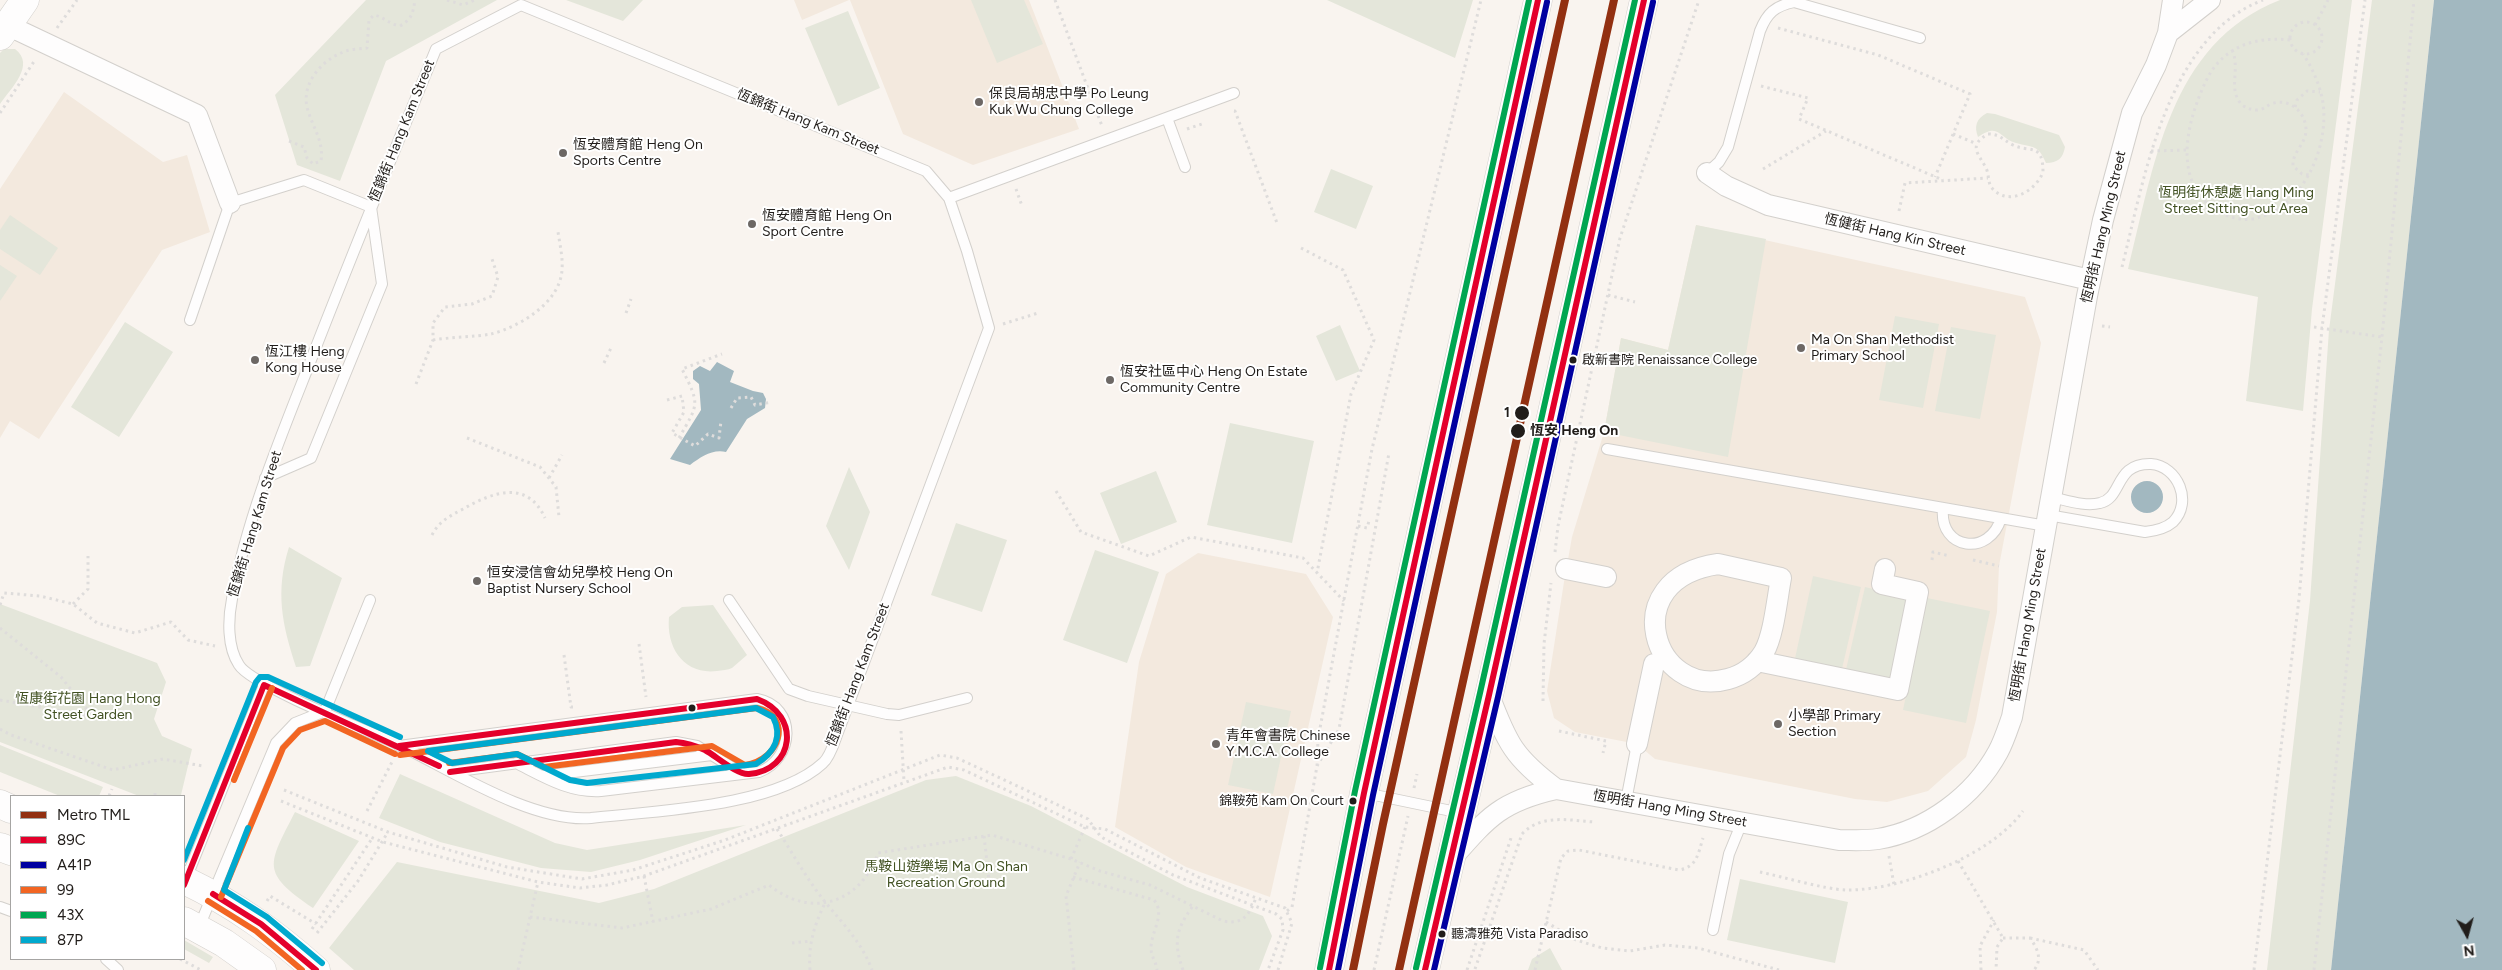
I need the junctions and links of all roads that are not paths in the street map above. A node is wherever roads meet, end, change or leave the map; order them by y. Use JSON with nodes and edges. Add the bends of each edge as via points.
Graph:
{"nodes":[{"id":1,"x":25,"y":0,"type":"edge"},
{"id":2,"x":1538,"y":0,"type":"edge"},
{"id":3,"x":1644,"y":0,"type":"edge"},
{"id":4,"x":2173,"y":0,"type":"edge"},
{"id":5,"x":2210,"y":0,"type":"edge"},
{"id":6,"x":522,"y":2,"type":"edge"},
{"id":7,"x":4,"y":30,"type":"edge"},
{"id":8,"x":2168,"y":33,"type":"junction"},
{"id":9,"x":1920,"y":38,"type":"dead end"},
{"id":10,"x":1234,"y":93,"type":"dead end"},
{"id":11,"x":1167,"y":118,"type":"junction"},
{"id":12,"x":1185,"y":167,"type":"dead end"},
{"id":13,"x":1707,"y":173,"type":"joint"},
{"id":14,"x":949,"y":198,"type":"junction"},
{"id":15,"x":230,"y":203,"type":"junction"},
{"id":16,"x":370,"y":207,"type":"junction"},
{"id":17,"x":2090,"y":280,"type":"junction"},
{"id":18,"x":190,"y":320,"type":"dead end"},
{"id":19,"x":1607,"y":449,"type":"dead end"},
{"id":20,"x":265,"y":478,"type":"junction"},
{"id":21,"x":1943,"y":509,"type":"junction"},
{"id":22,"x":2048,"y":513,"type":"junction"},
{"id":23,"x":2001,"y":518,"type":"junction"},
{"id":24,"x":1557,"y":567,"type":"road end"},
{"id":25,"x":1885,"y":570,"type":"dead end"},
{"id":26,"x":1606,"y":577,"type":"dead end"},
{"id":27,"x":370,"y":600,"type":"dead end"},
{"id":28,"x":729,"y":600,"type":"dead end"},
{"id":29,"x":1757,"y":661,"type":"junction"},
{"id":30,"x":1654,"y":664,"type":"dead end"},
{"id":31,"x":264,"y":684,"type":"junction"},
{"id":32,"x":1489,"y":695,"type":"junction"},
{"id":33,"x":967,"y":698,"type":"dead end"},
{"id":34,"x":848,"y":705,"type":"junction"},
{"id":35,"x":325,"y":711,"type":"junction"},
{"id":36,"x":1637,"y":744,"type":"joint"},
{"id":37,"x":399,"y":746,"type":"junction"},
{"id":38,"x":712,"y":755,"type":"junction"},
{"id":39,"x":516,"y":763,"type":"junction"},
{"id":40,"x":450,"y":772,"type":"junction"},
{"id":41,"x":744,"y":774,"type":"junction"},
{"id":42,"x":542,"y":776,"type":"junction"},
{"id":43,"x":1556,"y":789,"type":"junction"},
{"id":44,"x":1364,"y":793,"type":"junction"},
{"id":45,"x":1626,"y":801,"type":"junction"},
{"id":46,"x":1461,"y":813,"type":"junction"},
{"id":47,"x":1742,"y":822,"type":"junction"},
{"id":48,"x":1450,"y":860,"type":"junction"},
{"id":49,"x":185,"y":880,"type":"edge"},
{"id":50,"x":185,"y":882,"type":"edge"},
{"id":51,"x":213,"y":894,"type":"junction"},
{"id":52,"x":191,"y":924,"type":"edge"},
{"id":53,"x":1713,"y":930,"type":"dead end"},
{"id":54,"x":107,"y":960,"type":"edge"},
{"id":55,"x":118,"y":970,"type":"edge"},
{"id":56,"x":262,"y":970,"type":"edge"},
{"id":57,"x":316,"y":970,"type":"edge"},
{"id":58,"x":1330,"y":970,"type":"edge"},
{"id":59,"x":1425,"y":970,"type":"edge"}],
"edges":[{"from":1,"to":7,"type":"main road"},
{"from":2,"to":44,"type":"main road"},
{"from":3,"to":32,"type":"main road"},
{"from":4,"to":8,"type":"street","name":"恆明街 Hang Ming Street"},
{"from":5,"to":8,"type":"street"},
{"from":6,"to":14,"type":"lane","name":"恆錦街 Hang Kam Street","via":[[926,170]]},
{"from":6,"to":16,"type":"lane","name":"恆錦街 Hang Kam Street","via":[[436,49]]},
{"from":7,"to":15,"type":"street","via":[[197,115]]},
{"from":8,"to":17,"type":"street","name":"恆明街 Hang Ming Street","via":[[2132,113],[2102,220]]},
{"from":9,"to":13,"type":"lane","via":[[1794,2],[1778,6],[1766,16],[1760,31],[1728,147]]},
{"from":10,"to":11,"type":"lane"},
{"from":11,"to":12,"type":"lane"},
{"from":11,"to":14,"type":"lane"},
{"from":13,"to":17,"type":"street","name":"恆健街 Hang Kin Street","via":[[1747,197],[1768,205]]},
{"from":14,"to":34,"type":"lane","name":"恆錦街 Hang Kam Street","via":[[989,328]]},
{"from":15,"to":16,"type":"lane","via":[[304,180]]},
{"from":15,"to":18,"type":"lane"},
{"from":16,"to":20,"type":"lane","name":"恆錦街 Hang Kam Street"},
{"from":16,"to":20,"type":"lane","via":[[382,284],[311,458]]},
{"from":17,"to":22,"type":"street","name":"恆明街 Hang Ming Street"},
{"from":19,"to":21,"type":"lane"},
{"from":20,"to":31,"type":"lane","name":"恆錦街 Hang Kam Street","via":[[231,601],[230,627],[232,649],[239,667]]},
{"from":21,"to":23,"type":"lane"},
{"from":21,"to":23,"type":"lane","via":[[1942,517],[1948,532],[1968,544],[1986,541],[1993,535]]},
{"from":22,"to":22,"type":"lane","via":[[2145,532],[2160,529],[2173,521],[2182,502],[2178,482],[2172,473],[2152,464],[2128,472],[2106,502]]},
{"from":22,"to":23,"type":"lane"},
{"from":22,"to":47,"type":"street","name":"恆明街 Hang Ming Street","via":[[2012,717],[1998,752],[1976,784],[1940,814],[1914,828],[1878,839],[1839,840]]},
{"from":24,"to":26,"type":"street"},
{"from":25,"to":29,"type":"street","via":[[1882,584],[1918,592],[1898,690]]},
{"from":27,"to":35,"type":"lane"},
{"from":28,"to":34,"type":"lane","via":[[789,689]]},
{"from":29,"to":29,"type":"street","via":[[1737,677],[1719,682],[1682,674],[1668,661],[1658,644],[1654,626],[1658,602],[1672,583],[1698,567],[1718,564],[1782,578],[1765,651]]},
{"from":30,"to":36,"type":"street"},
{"from":31,"to":35,"type":"lane","name":"恆錦街 Hang Kam Street"},
{"from":31,"to":49,"type":"lane"},
{"from":32,"to":43,"type":"street","name":"恆明街 Hang Ming Street","via":[[1514,750],[1529,768]]},
{"from":32,"to":46,"type":"main road"},
{"from":33,"to":34,"type":"lane","via":[[900,715]]},
{"from":34,"to":40,"type":"lane","name":"恆錦街 Hang Kam Street","via":[[825,762],[774,790],[724,802],[591,818],[562,818],[539,812]]},
{"from":35,"to":37,"type":"lane","name":"恆錦街 Hang Kam Street"},
{"from":35,"to":51,"type":"lane","via":[[295,723],[276,743]]},
{"from":36,"to":45,"type":"lane"},
{"from":37,"to":40,"type":"lane","name":"恆錦街 Hang Kam Street"},
{"from":37,"to":41,"type":"lane","via":[[746,700],[766,701],[782,714],[788,734],[787,743],[769,768]]},
{"from":38,"to":39,"type":"lane","via":[[691,744],[676,742]]},
{"from":38,"to":41,"type":"lane"},
{"from":38,"to":42,"type":"lane"},
{"from":39,"to":40,"type":"lane"},
{"from":39,"to":42,"type":"lane"},
{"from":41,"to":42,"type":"lane","via":[[587,792],[568,788]]},
{"from":43,"to":45,"type":"street","name":"恆明街 Hang Ming Street"},
{"from":43,"to":48,"type":"street","name":"恆明街 Hang Ming Street","via":[[1502,807]]},
{"from":44,"to":46,"type":"lane"},
{"from":44,"to":58,"type":"main road"},
{"from":45,"to":47,"type":"street","name":"恆明街 Hang Ming Street"},
{"from":46,"to":48,"type":"main road"},
{"from":47,"to":53,"type":"lane","via":[[1729,854]]},
{"from":48,"to":59,"type":"main road"},
{"from":50,"to":51,"type":"main road"},
{"from":51,"to":52,"type":"lane"},
{"from":51,"to":57,"type":"main road","via":[[261,924]]},
{"from":52,"to":56,"type":"main road"},
{"from":54,"to":55,"type":"lane"}]}
